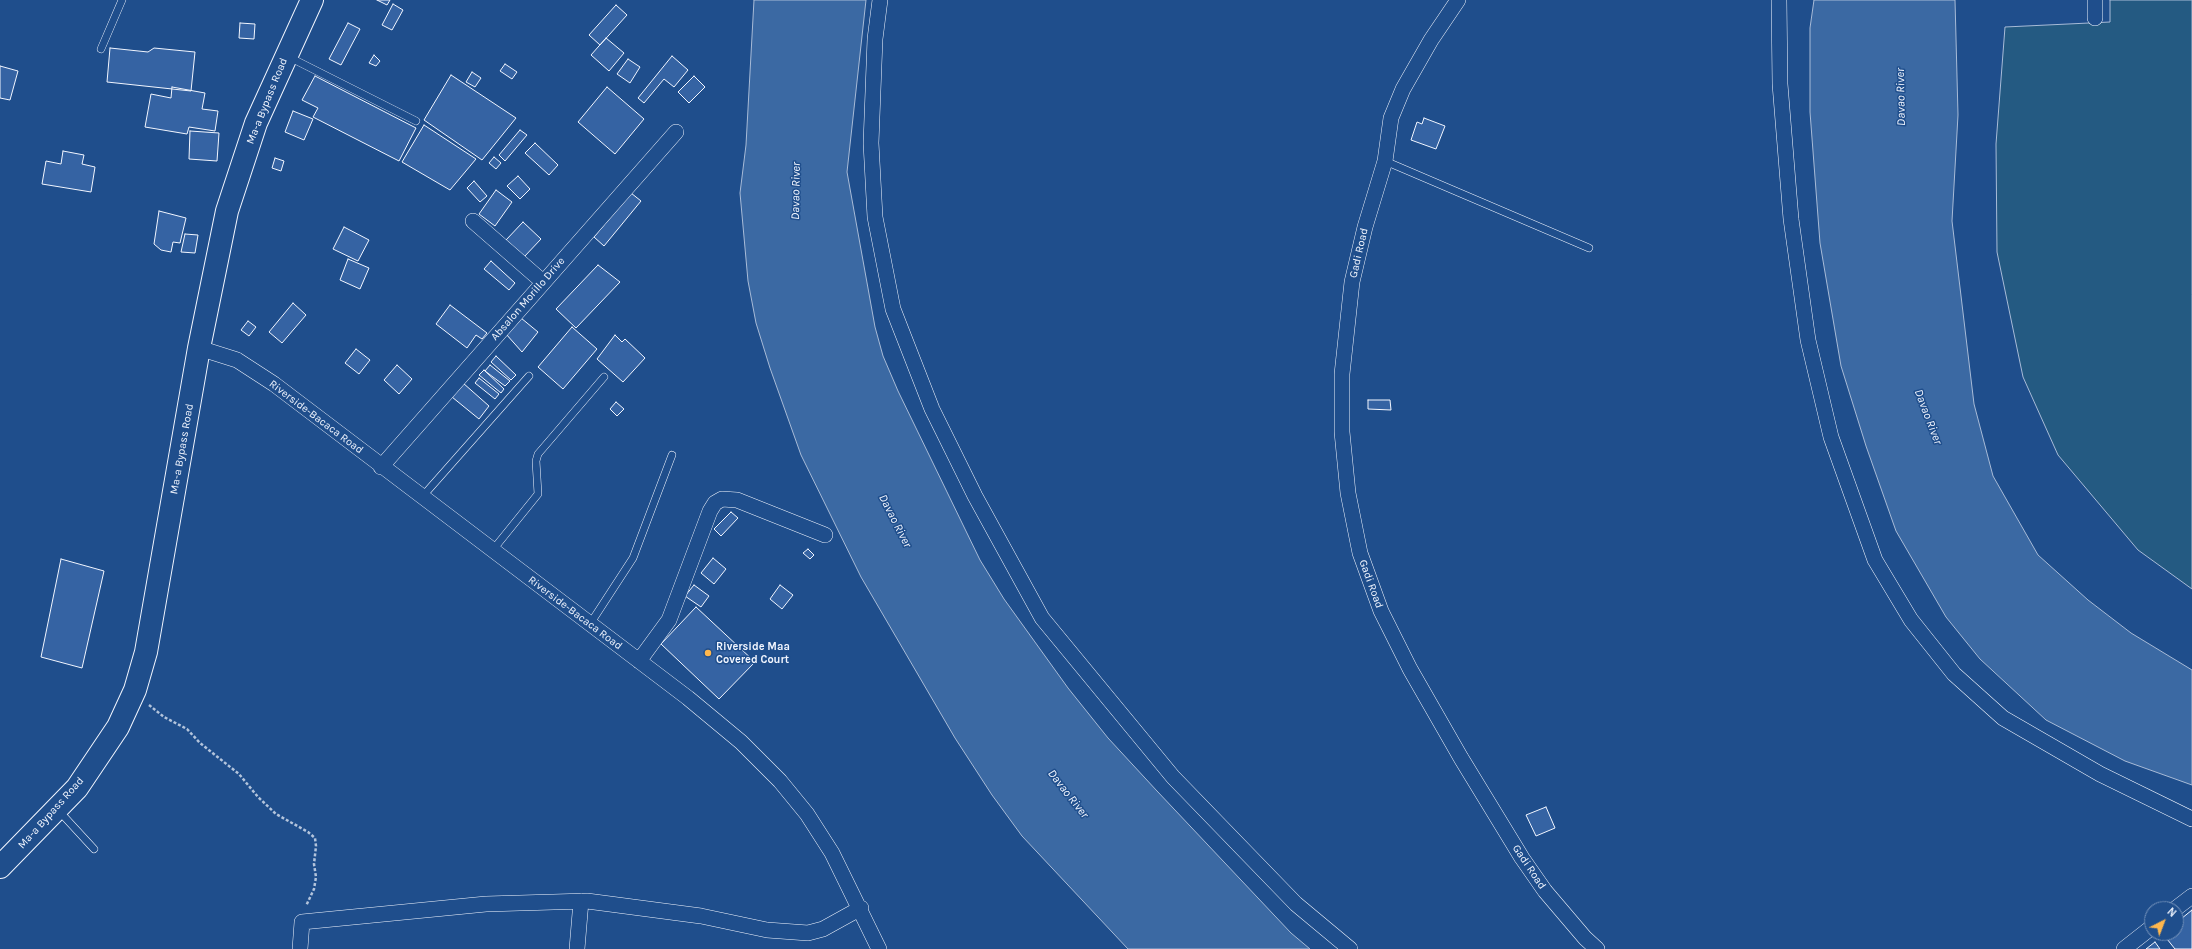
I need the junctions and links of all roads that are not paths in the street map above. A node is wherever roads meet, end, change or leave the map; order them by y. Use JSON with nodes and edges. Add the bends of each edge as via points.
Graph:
{"nodes":[{"id":1,"x":122,"y":0,"type":"edge"},
{"id":2,"x":312,"y":0,"type":"edge"},
{"id":3,"x":880,"y":0,"type":"edge"},
{"id":4,"x":1458,"y":0,"type":"edge"},
{"id":5,"x":1779,"y":0,"type":"edge"},
{"id":6,"x":2095,"y":0,"type":"edge"},
{"id":7,"x":2095,"y":18,"type":"dead end"},
{"id":8,"x":101,"y":49,"type":"dead end"},
{"id":9,"x":285,"y":56,"type":"junction"},
{"id":10,"x":416,"y":121,"type":"dead end"},
{"id":11,"x":676,"y":132,"type":"dead end"},
{"id":12,"x":1384,"y":161,"type":"junction"},
{"id":13,"x":473,"y":221,"type":"dead end"},
{"id":14,"x":1589,"y":248,"type":"dead end"},
{"id":15,"x":542,"y":282,"type":"junction"},
{"id":16,"x":199,"y":348,"type":"junction"},
{"id":17,"x":529,"y":376,"type":"dead end"},
{"id":18,"x":604,"y":377,"type":"dead end"},
{"id":19,"x":672,"y":455,"type":"dead end"},
{"id":20,"x":381,"y":467,"type":"junction"},
{"id":21,"x":422,"y":498,"type":"junction"},
{"id":22,"x":825,"y":535,"type":"dead end"},
{"id":23,"x":492,"y":551,"type":"junction"},
{"id":24,"x":590,"y":624,"type":"junction"},
{"id":25,"x":639,"y":661,"type":"junction"},
{"id":26,"x":57,"y":808,"type":"junction"},
{"id":27,"x":2192,"y":819,"type":"edge"},
{"id":28,"x":94,"y":849,"type":"dead end"},
{"id":29,"x":0,"y":867,"type":"edge"},
{"id":30,"x":2192,"y":896,"type":"edge"},
{"id":31,"x":581,"y":901,"type":"junction"},
{"id":32,"x":2184,"y":902,"type":"edge"},
{"id":33,"x":861,"y":908,"type":"junction"},
{"id":34,"x":2144,"y":933,"type":"edge"},
{"id":35,"x":300,"y":949,"type":"edge"},
{"id":36,"x":577,"y":949,"type":"edge"},
{"id":37,"x":879,"y":949,"type":"edge"},
{"id":38,"x":1350,"y":949,"type":"edge"},
{"id":39,"x":1597,"y":949,"type":"edge"},
{"id":40,"x":2124,"y":949,"type":"edge"}],
"edges":[{"from":1,"to":8,"type":"lane"},
{"from":2,"to":9,"type":"main road","name":"Ma-a Bypass Road"},
{"from":3,"to":38,"type":"street","via":[[875,38],[871,143],[875,217],[893,309],[932,409],[975,496],[1042,618],[1173,777],[1296,904]]},
{"from":4,"to":12,"type":"street","name":"Gadi Road","via":[[1403,89],[1391,118]]},
{"from":5,"to":27,"type":"street","via":[[1780,84],[1791,219],[1808,340],[1831,437],[1875,560],[1911,620],[1954,674],[2003,718],[2100,774]]},
{"from":6,"to":7,"type":"street"},
{"from":9,"to":10,"type":"lane"},
{"from":9,"to":16,"type":"main road","name":"Ma-a Bypass Road","via":[[256,123],[227,211]]},
{"from":11,"to":15,"type":"street","name":"Absalon Morillo Drive"},
{"from":12,"to":14,"type":"lane"},
{"from":12,"to":39,"type":"street","name":"Gadi Road","via":[[1352,282],[1342,374],[1342,432],[1348,493],[1360,554],[1381,611],[1410,669],[1461,758],[1533,874]]},
{"from":13,"to":15,"type":"street"},
{"from":15,"to":20,"type":"street","name":"Absalon Morillo Drive"},
{"from":16,"to":20,"type":"street","name":"Riverside-Bacaca Road","via":[[220,353],[255,371]]},
{"from":16,"to":26,"type":"main road","name":"Ma-a Bypass Road","via":[[146,652],[135,690],[118,727],[97,760],[77,788]]},
{"from":17,"to":21,"type":"lane"},
{"from":18,"to":23,"type":"lane","via":[[538,454],[538,494]]},
{"from":19,"to":24,"type":"lane","via":[[633,558]]},
{"from":20,"to":21,"type":"street","name":"Riverside-Bacaca Road"},
{"from":21,"to":23,"type":"street","name":"Riverside-Bacaca Road"},
{"from":22,"to":25,"type":"street","via":[[737,500],[722,499],[715,503],[707,517],[669,620]]},
{"from":23,"to":24,"type":"street","name":"Riverside-Bacaca Road"},
{"from":24,"to":25,"type":"street","name":"Riverside-Bacaca Road"},
{"from":25,"to":33,"type":"street","name":"Riverside-Bacaca Road","via":[[741,742],[780,781],[807,814],[832,853]]},
{"from":26,"to":28,"type":"lane"},
{"from":26,"to":29,"type":"main road","name":"Ma-a Bypass Road"},
{"from":30,"to":32,"type":"street"},
{"from":31,"to":33,"type":"street","via":[[701,916],[767,930],[808,933],[833,924]]},
{"from":31,"to":35,"type":"street","via":[[486,904],[302,922]]},
{"from":31,"to":36,"type":"street"},
{"from":33,"to":37,"type":"street","name":"Riverside-Bacaca Road"},
{"from":34,"to":40,"type":"street"}]}
